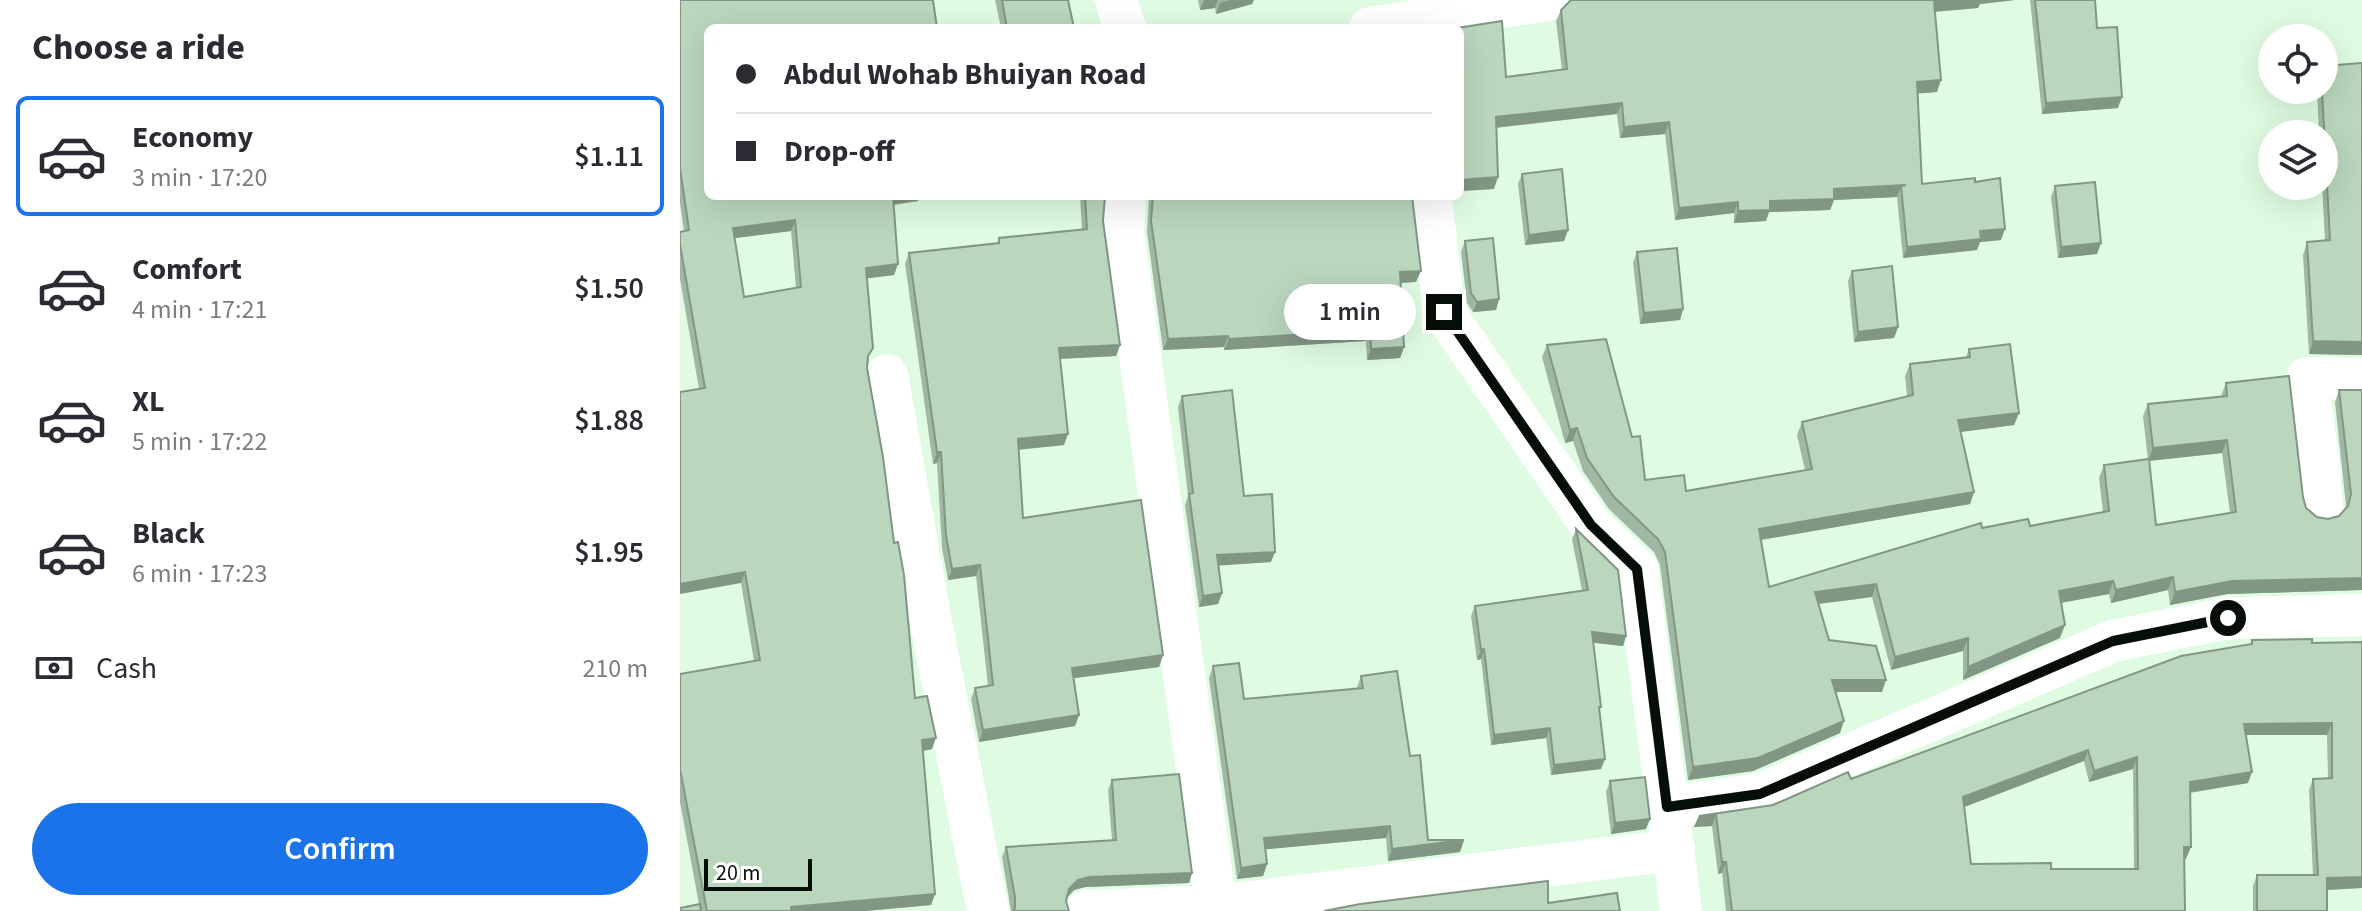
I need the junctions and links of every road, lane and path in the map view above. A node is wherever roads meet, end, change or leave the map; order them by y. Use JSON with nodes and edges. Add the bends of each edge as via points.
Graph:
{"nodes":[{"id":1,"x":1116,"y":0,"type":"edge"},
{"id":2,"x":1547,"y":0,"type":"edge"},
{"id":3,"x":1383,"y":20,"type":"edge"},
{"id":4,"x":1124,"y":24,"type":"edge"},
{"id":5,"x":1125,"y":200,"type":"edge"},
{"id":6,"x":1431,"y":200,"type":"edge"},
{"id":7,"x":887,"y":375,"type":"dead end"},
{"id":8,"x":2362,"y":379,"type":"edge"},
{"id":9,"x":2322,"y":508,"type":"dead end"},
{"id":10,"x":2362,"y":615,"type":"edge"},
{"id":11,"x":1667,"y":807,"type":"junction"},
{"id":12,"x":1674,"y":850,"type":"junction"},
{"id":13,"x":1216,"y":906,"type":"junction"},
{"id":14,"x":988,"y":911,"type":"edge"},
{"id":15,"x":1086,"y":911,"type":"edge"},
{"id":16,"x":1681,"y":911,"type":"edge"}],
"edges":[{"from":1,"to":4,"type":"street"},
{"from":2,"to":3,"type":"street"},
{"from":5,"to":13,"type":"street","via":[[1123,233]]},
{"from":6,"to":11,"type":"street","via":[[1444,312],[1591,525],[1637,569]]},
{"from":7,"to":14,"type":"street"},
{"from":8,"to":9,"type":"street","via":[[2307,378]]},
{"from":10,"to":11,"type":"street","via":[[2228,618],[2113,641],[1760,794]]},
{"from":11,"to":12,"type":"street"},
{"from":12,"to":13,"type":"street"},
{"from":12,"to":16,"type":"street"},
{"from":13,"to":15,"type":"street"}]}
